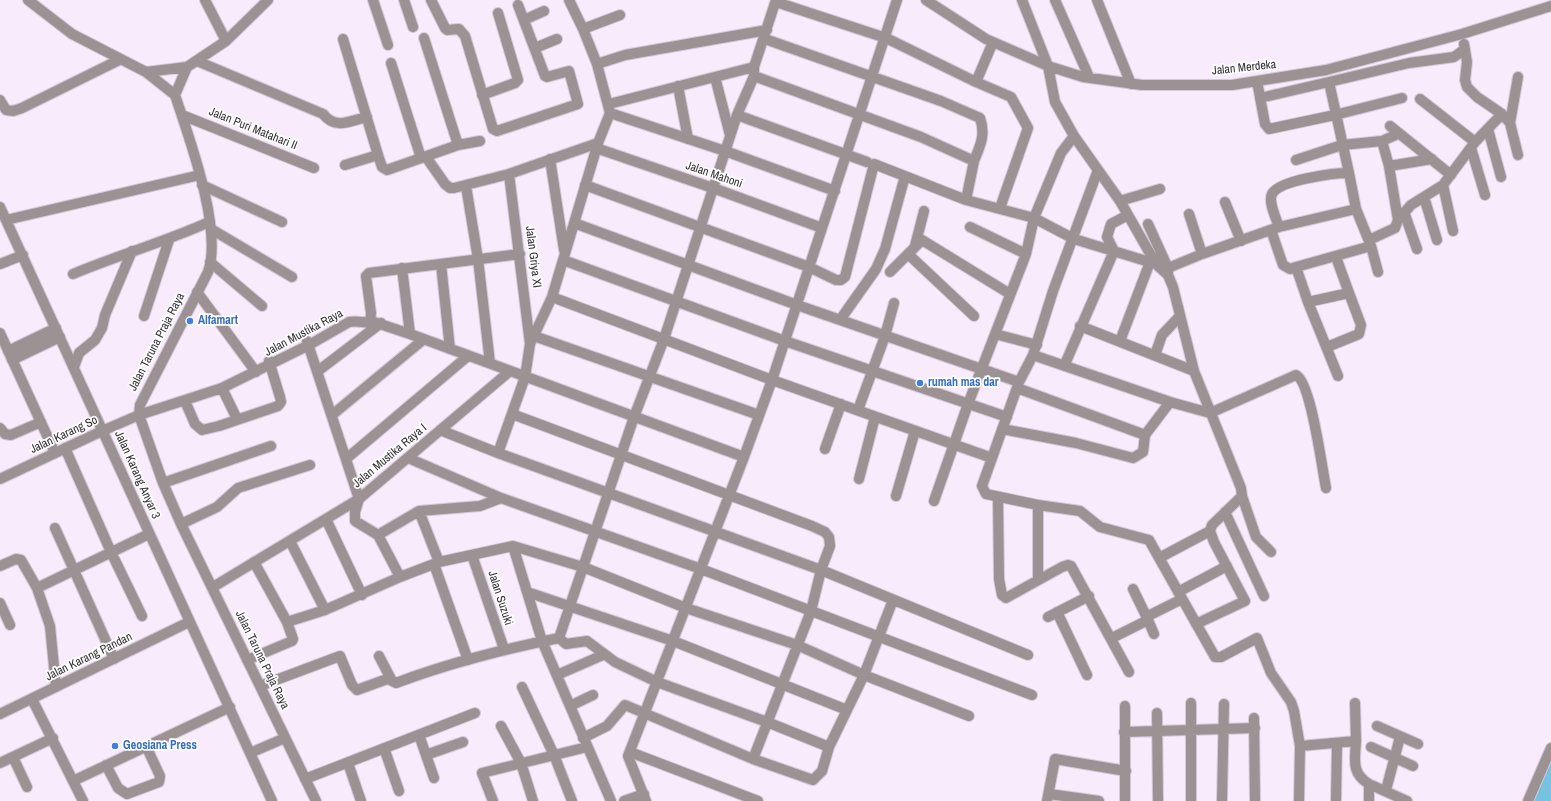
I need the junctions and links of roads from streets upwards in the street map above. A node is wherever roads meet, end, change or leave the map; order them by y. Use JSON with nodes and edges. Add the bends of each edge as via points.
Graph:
{"nodes":[{"id":1,"x":28,"y":0,"type":"edge"},
{"id":2,"x":205,"y":0,"type":"edge"},
{"id":3,"x":268,"y":0,"type":"edge"},
{"id":4,"x":373,"y":0,"type":"edge"},
{"id":5,"x":404,"y":0,"type":"edge"},
{"id":6,"x":431,"y":0,"type":"edge"},
{"id":7,"x":569,"y":0,"type":"edge"},
{"id":8,"x":897,"y":0,"type":"edge"},
{"id":9,"x":926,"y":0,"type":"edge"},
{"id":10,"x":1022,"y":0,"type":"edge"},
{"id":11,"x":1055,"y":0,"type":"edge"},
{"id":12,"x":1097,"y":0,"type":"edge"},
{"id":13,"x":776,"y":1,"type":"edge"},
{"id":14,"x":518,"y":5,"type":"dead end"},
{"id":15,"x":1551,"y":6,"type":"edge"},
{"id":16,"x":544,"y":11,"type":"dead end"},
{"id":17,"x":498,"y":13,"type":"dead end"},
{"id":18,"x":620,"y":15,"type":"dead end"},
{"id":19,"x":524,"y":20,"type":"junction"},
{"id":20,"x":413,"y":27,"type":"dead end"},
{"id":21,"x":583,"y":29,"type":"junction"},
{"id":22,"x":766,"y":34,"type":"junction"},
{"id":23,"x":1462,"y":34,"type":"junction"},
{"id":24,"x":424,"y":38,"type":"dead end"},
{"id":25,"x":886,"y":38,"type":"junction"},
{"id":26,"x":343,"y":39,"type":"dead end"},
{"id":27,"x":557,"y":39,"type":"dead end"},
{"id":28,"x":226,"y":41,"type":"junction"},
{"id":29,"x":993,"y":42,"type":"junction"},
{"id":30,"x":388,"y":45,"type":"dead end"},
{"id":31,"x":535,"y":48,"type":"junction"},
{"id":32,"x":1465,"y":49,"type":"junction"},
{"id":33,"x":119,"y":60,"type":"junction"},
{"id":34,"x":197,"y":61,"type":"junction"},
{"id":35,"x":391,"y":63,"type":"dead end"},
{"id":36,"x":597,"y":64,"type":"junction"},
{"id":37,"x":1048,"y":66,"type":"junction"},
{"id":38,"x":187,"y":68,"type":"junction"},
{"id":39,"x":146,"y":72,"type":"junction"},
{"id":40,"x":754,"y":72,"type":"junction"},
{"id":41,"x":1518,"y":76,"type":"dead end"},
{"id":42,"x":715,"y":77,"type":"junction"},
{"id":43,"x":873,"y":77,"type":"junction"},
{"id":44,"x":1089,"y":77,"type":"junction"},
{"id":45,"x":1257,"y":81,"type":"junction"},
{"id":46,"x":976,"y":82,"type":"junction"},
{"id":47,"x":1329,"y":82,"type":"junction"},
{"id":48,"x":1130,"y":84,"type":"junction"},
{"id":49,"x":678,"y":86,"type":"junction"},
{"id":50,"x":175,"y":95,"type":"junction"},
{"id":51,"x":482,"y":95,"type":"junction"},
{"id":52,"x":1260,"y":98,"type":"junction"},
{"id":53,"x":1402,"y":98,"type":"dead end"},
{"id":54,"x":1420,"y":99,"type":"dead end"},
{"id":55,"x":0,"y":100,"type":"edge"},
{"id":56,"x":610,"y":108,"type":"junction"},
{"id":57,"x":860,"y":114,"type":"junction"},
{"id":58,"x":1502,"y":114,"type":"junction"},
{"id":59,"x":182,"y":115,"type":"junction"},
{"id":60,"x":737,"y":115,"type":"junction"},
{"id":61,"x":1335,"y":115,"type":"junction"},
{"id":62,"x":367,"y":117,"type":"junction"},
{"id":63,"x":1510,"y":123,"type":"junction"},
{"id":64,"x":1390,"y":126,"type":"dead end"},
{"id":65,"x":1488,"y":130,"type":"junction"},
{"id":66,"x":1398,"y":134,"type":"junction"},
{"id":67,"x":730,"y":136,"type":"junction"},
{"id":68,"x":1074,"y":136,"type":"junction"},
{"id":69,"x":688,"y":139,"type":"junction"},
{"id":70,"x":480,"y":141,"type":"dead end"},
{"id":71,"x":1382,"y":141,"type":"junction"},
{"id":72,"x":458,"y":145,"type":"junction"},
{"id":73,"x":1342,"y":145,"type":"junction"},
{"id":74,"x":1473,"y":145,"type":"junction"},
{"id":75,"x":597,"y":146,"type":"junction"},
{"id":76,"x":725,"y":151,"type":"junction"},
{"id":77,"x":847,"y":154,"type":"junction"},
{"id":78,"x":378,"y":155,"type":"junction"},
{"id":79,"x":1518,"y":155,"type":"dead end"},
{"id":80,"x":424,"y":158,"type":"junction"},
{"id":81,"x":1432,"y":159,"type":"junction"},
{"id":82,"x":550,"y":160,"type":"junction"},
{"id":83,"x":1296,"y":160,"type":"dead end"},
{"id":84,"x":867,"y":162,"type":"dead end"},
{"id":85,"x":974,"y":162,"type":"junction"},
{"id":86,"x":345,"y":165,"type":"dead end"},
{"id":87,"x":1389,"y":166,"type":"junction"},
{"id":88,"x":314,"y":168,"type":"dead end"},
{"id":89,"x":1098,"y":170,"type":"junction"},
{"id":90,"x":1349,"y":173,"type":"junction"},
{"id":91,"x":509,"y":174,"type":"junction"},
{"id":92,"x":200,"y":175,"type":"junction"},
{"id":93,"x":1451,"y":175,"type":"junction"},
{"id":94,"x":905,"y":176,"type":"junction"},
{"id":95,"x":1502,"y":177,"type":"dead end"},
{"id":96,"x":202,"y":185,"type":"junction"},
{"id":97,"x":585,"y":185,"type":"junction"},
{"id":98,"x":1443,"y":185,"type":"junction"},
{"id":99,"x":466,"y":186,"type":"junction"},
{"id":100,"x":714,"y":188,"type":"junction"},
{"id":101,"x":1160,"y":189,"type":"dead end"},
{"id":102,"x":835,"y":191,"type":"junction"},
{"id":103,"x":1485,"y":195,"type":"dead end"},
{"id":104,"x":1424,"y":197,"type":"junction"},
{"id":105,"x":966,"y":200,"type":"junction"},
{"id":106,"x":1120,"y":201,"type":"junction"},
{"id":107,"x":1225,"y":202,"type":"dead end"},
{"id":108,"x":0,"y":207,"type":"edge"},
{"id":109,"x":1000,"y":208,"type":"junction"},
{"id":110,"x":1356,"y":209,"type":"junction"},
{"id":111,"x":924,"y":211,"type":"dead end"},
{"id":112,"x":1189,"y":214,"type":"dead end"},
{"id":113,"x":1128,"y":215,"type":"junction"},
{"id":114,"x":1401,"y":216,"type":"junction"},
{"id":115,"x":1034,"y":218,"type":"junction"},
{"id":116,"x":6,"y":220,"type":"junction"},
{"id":117,"x":282,"y":222,"type":"dead end"},
{"id":118,"x":574,"y":223,"type":"junction"},
{"id":119,"x":1148,"y":224,"type":"dead end"},
{"id":120,"x":210,"y":225,"type":"junction"},
{"id":121,"x":701,"y":226,"type":"junction"},
{"id":122,"x":822,"y":228,"type":"junction"},
{"id":123,"x":970,"y":228,"type":"dead end"},
{"id":124,"x":1275,"y":229,"type":"junction"},
{"id":125,"x":1453,"y":231,"type":"dead end"},
{"id":126,"x":1074,"y":239,"type":"junction"},
{"id":127,"x":169,"y":240,"type":"junction"},
{"id":128,"x":1437,"y":240,"type":"dead end"},
{"id":129,"x":1242,"y":241,"type":"junction"},
{"id":130,"x":1370,"y":243,"type":"junction"},
{"id":131,"x":916,"y":246,"type":"junction"},
{"id":132,"x":1417,"y":249,"type":"dead end"},
{"id":133,"x":132,"y":251,"type":"junction"},
{"id":134,"x":1114,"y":251,"type":"junction"},
{"id":135,"x":520,"y":254,"type":"junction"},
{"id":136,"x":908,"y":254,"type":"junction"},
{"id":137,"x":1026,"y":254,"type":"junction"},
{"id":138,"x":1202,"y":254,"type":"junction"},
{"id":139,"x":22,"y":255,"type":"junction"},
{"id":140,"x":564,"y":257,"type":"junction"},
{"id":141,"x":1336,"y":257,"type":"junction"},
{"id":142,"x":478,"y":259,"type":"junction"},
{"id":143,"x":210,"y":262,"type":"junction"},
{"id":144,"x":1153,"y":263,"type":"junction"},
{"id":145,"x":0,"y":264,"type":"edge"},
{"id":146,"x":441,"y":264,"type":"junction"},
{"id":147,"x":688,"y":265,"type":"junction"},
{"id":148,"x":810,"y":267,"type":"junction"},
{"id":149,"x":1296,"y":267,"type":"junction"},
{"id":150,"x":402,"y":268,"type":"junction"},
{"id":151,"x":1168,"y":271,"type":"junction"},
{"id":152,"x":890,"y":272,"type":"dead end"},
{"id":153,"x":1378,"y":272,"type":"dead end"},
{"id":154,"x":73,"y":274,"type":"dead end"},
{"id":155,"x":292,"y":277,"type":"dead end"},
{"id":156,"x":197,"y":292,"type":"junction"},
{"id":157,"x":1349,"y":293,"type":"junction"},
{"id":158,"x":1010,"y":294,"type":"junction"},
{"id":159,"x":552,"y":297,"type":"junction"},
{"id":160,"x":1308,"y":302,"type":"junction"},
{"id":161,"x":676,"y":303,"type":"junction"},
{"id":162,"x":894,"y":303,"type":"dead end"},
{"id":163,"x":797,"y":305,"type":"junction"},
{"id":164,"x":262,"y":306,"type":"dead end"},
{"id":165,"x":144,"y":316,"type":"dead end"},
{"id":166,"x":974,"y":316,"type":"dead end"},
{"id":167,"x":1180,"y":316,"type":"junction"},
{"id":168,"x":840,"y":320,"type":"junction"},
{"id":169,"x":374,"y":322,"type":"junction"},
{"id":170,"x":1080,"y":326,"type":"junction"},
{"id":171,"x":0,"y":333,"type":"edge"},
{"id":172,"x":58,"y":333,"type":"junction"},
{"id":173,"x":410,"y":334,"type":"junction"},
{"id":174,"x":995,"y":334,"type":"junction"},
{"id":175,"x":885,"y":336,"type":"junction"},
{"id":176,"x":424,"y":339,"type":"junction"},
{"id":177,"x":664,"y":339,"type":"junction"},
{"id":178,"x":532,"y":340,"type":"junction"},
{"id":179,"x":1120,"y":341,"type":"junction"},
{"id":180,"x":785,"y":342,"type":"junction"},
{"id":181,"x":308,"y":343,"type":"junction"},
{"id":182,"x":1327,"y":347,"type":"junction"},
{"id":183,"x":450,"y":349,"type":"junction"},
{"id":184,"x":1035,"y":350,"type":"junction"},
{"id":185,"x":10,"y":355,"type":"junction"},
{"id":186,"x":1155,"y":355,"type":"junction"},
{"id":187,"x":468,"y":356,"type":"junction"},
{"id":188,"x":270,"y":363,"type":"junction"},
{"id":189,"x":490,"y":363,"type":"junction"},
{"id":190,"x":1065,"y":364,"type":"junction"},
{"id":191,"x":74,"y":367,"type":"junction"},
{"id":192,"x":981,"y":369,"type":"junction"},
{"id":193,"x":256,"y":370,"type":"junction"},
{"id":194,"x":318,"y":371,"type":"junction"},
{"id":195,"x":510,"y":371,"type":"junction"},
{"id":196,"x":1194,"y":371,"type":"junction"},
{"id":197,"x":873,"y":372,"type":"junction"},
{"id":198,"x":650,"y":376,"type":"junction"},
{"id":199,"x":1338,"y":376,"type":"dead end"},
{"id":200,"x":525,"y":377,"type":"junction"},
{"id":201,"x":772,"y":380,"type":"junction"},
{"id":202,"x":1018,"y":385,"type":"junction"},
{"id":203,"x":222,"y":388,"type":"junction"},
{"id":204,"x":185,"y":401,"type":"junction"},
{"id":205,"x":1170,"y":402,"type":"junction"},
{"id":206,"x":840,"y":404,"type":"junction"},
{"id":207,"x":968,"y":404,"type":"junction"},
{"id":208,"x":858,"y":410,"type":"junction"},
{"id":209,"x":1210,"y":413,"type":"junction"},
{"id":210,"x":512,"y":414,"type":"junction"},
{"id":211,"x":140,"y":415,"type":"junction"},
{"id":212,"x":332,"y":415,"type":"junction"},
{"id":213,"x":759,"y":415,"type":"junction"},
{"id":214,"x":634,"y":416,"type":"junction"},
{"id":215,"x":875,"y":417,"type":"junction"},
{"id":216,"x":1006,"y":417,"type":"junction"},
{"id":217,"x":237,"y":420,"type":"junction"},
{"id":218,"x":41,"y":422,"type":"junction"},
{"id":219,"x":0,"y":428,"type":"edge"},
{"id":220,"x":440,"y":430,"type":"junction"},
{"id":221,"x":1002,"y":430,"type":"junction"},
{"id":222,"x":102,"y":431,"type":"junction"},
{"id":223,"x":915,"y":431,"type":"junction"},
{"id":224,"x":1145,"y":435,"type":"junction"},
{"id":225,"x":954,"y":445,"type":"junction"},
{"id":226,"x":271,"y":446,"type":"dead end"},
{"id":227,"x":65,"y":448,"type":"junction"},
{"id":228,"x":825,"y":449,"type":"dead end"},
{"id":229,"x":55,"y":453,"type":"junction"},
{"id":230,"x":498,"y":453,"type":"junction"},
{"id":231,"x":621,"y":456,"type":"junction"},
{"id":232,"x":744,"y":457,"type":"junction"},
{"id":233,"x":408,"y":458,"type":"junction"},
{"id":234,"x":992,"y":458,"type":"junction"},
{"id":235,"x":346,"y":459,"type":"junction"},
{"id":236,"x":310,"y":465,"type":"dead end"},
{"id":237,"x":0,"y":479,"type":"edge"},
{"id":238,"x":859,"y":479,"type":"dead end"},
{"id":239,"x":163,"y":483,"type":"junction"},
{"id":240,"x":1326,"y":488,"type":"dead end"},
{"id":241,"x":608,"y":493,"type":"junction"},
{"id":242,"x":730,"y":495,"type":"junction"},
{"id":243,"x":896,"y":496,"type":"dead end"},
{"id":244,"x":1242,"y":496,"type":"junction"},
{"id":245,"x":998,"y":497,"type":"junction"},
{"id":246,"x":501,"y":498,"type":"junction"},
{"id":247,"x":359,"y":500,"type":"junction"},
{"id":248,"x":934,"y":501,"type":"dead end"},
{"id":249,"x":1038,"y":505,"type":"junction"},
{"id":250,"x":419,"y":511,"type":"junction"},
{"id":251,"x":1225,"y":512,"type":"junction"},
{"id":252,"x":326,"y":519,"type":"junction"},
{"id":253,"x":181,"y":524,"type":"junction"},
{"id":254,"x":55,"y":528,"type":"dead end"},
{"id":255,"x":1210,"y":531,"type":"junction"},
{"id":256,"x":595,"y":532,"type":"junction"},
{"id":257,"x":715,"y":532,"type":"junction"},
{"id":258,"x":149,"y":534,"type":"junction"},
{"id":259,"x":378,"y":535,"type":"junction"},
{"id":260,"x":290,"y":541,"type":"junction"},
{"id":261,"x":513,"y":546,"type":"junction"},
{"id":262,"x":111,"y":552,"type":"junction"},
{"id":263,"x":1271,"y":552,"type":"dead end"},
{"id":264,"x":472,"y":555,"type":"junction"},
{"id":265,"x":1159,"y":558,"type":"junction"},
{"id":266,"x":254,"y":562,"type":"junction"},
{"id":267,"x":437,"y":563,"type":"junction"},
{"id":268,"x":0,"y":566,"type":"edge"},
{"id":269,"x":1227,"y":566,"type":"junction"},
{"id":270,"x":583,"y":567,"type":"junction"},
{"id":271,"x":701,"y":569,"type":"junction"},
{"id":272,"x":75,"y":570,"type":"junction"},
{"id":273,"x":821,"y":570,"type":"junction"},
{"id":274,"x":400,"y":578,"type":"junction"},
{"id":275,"x":1038,"y":580,"type":"junction"},
{"id":276,"x":213,"y":587,"type":"junction"},
{"id":277,"x":37,"y":588,"type":"junction"},
{"id":278,"x":1132,"y":589,"type":"dead end"},
{"id":279,"x":527,"y":592,"type":"junction"},
{"id":280,"x":362,"y":595,"type":"junction"},
{"id":281,"x":1089,"y":596,"type":"junction"},
{"id":282,"x":1180,"y":596,"type":"junction"},
{"id":283,"x":1264,"y":596,"type":"dead end"},
{"id":284,"x":893,"y":600,"type":"junction"},
{"id":285,"x":0,"y":604,"type":"edge"},
{"id":286,"x":570,"y":605,"type":"junction"},
{"id":287,"x":686,"y":608,"type":"junction"},
{"id":288,"x":325,"y":610,"type":"junction"},
{"id":289,"x":811,"y":611,"type":"junction"},
{"id":290,"x":142,"y":616,"type":"dead end"},
{"id":291,"x":1147,"y":619,"type":"junction"},
{"id":292,"x":189,"y":622,"type":"junction"},
{"id":293,"x":287,"y":622,"type":"junction"},
{"id":294,"x":1196,"y":624,"type":"junction"},
{"id":295,"x":10,"y":625,"type":"dead end"},
{"id":296,"x":1154,"y":634,"type":"dead end"},
{"id":297,"x":879,"y":636,"type":"junction"},
{"id":298,"x":559,"y":638,"type":"junction"},
{"id":299,"x":1112,"y":638,"type":"junction"},
{"id":300,"x":542,"y":641,"type":"junction"},
{"id":301,"x":673,"y":641,"type":"junction"},
{"id":302,"x":797,"y":645,"type":"junction"},
{"id":303,"x":504,"y":649,"type":"junction"},
{"id":304,"x":603,"y":655,"type":"junction"},
{"id":305,"x":1028,"y":655,"type":"dead end"},
{"id":306,"x":379,"y":656,"type":"dead end"},
{"id":307,"x":114,"y":659,"type":"junction"},
{"id":308,"x":247,"y":660,"type":"junction"},
{"id":309,"x":468,"y":660,"type":"junction"},
{"id":310,"x":1129,"y":672,"type":"dead end"},
{"id":311,"x":557,"y":675,"type":"junction"},
{"id":312,"x":864,"y":675,"type":"junction"},
{"id":313,"x":1087,"y":675,"type":"dead end"},
{"id":314,"x":390,"y":678,"type":"junction"},
{"id":315,"x":657,"y":682,"type":"junction"},
{"id":316,"x":781,"y":685,"type":"junction"},
{"id":317,"x":260,"y":686,"type":"junction"},
{"id":318,"x":56,"y":687,"type":"junction"},
{"id":319,"x":522,"y":687,"type":"dead end"},
{"id":320,"x":593,"y":695,"type":"dead end"},
{"id":321,"x":1032,"y":695,"type":"dead end"},
{"id":322,"x":32,"y":699,"type":"junction"},
{"id":323,"x":1191,"y":702,"type":"dead end"},
{"id":324,"x":1355,"y":703,"type":"dead end"},
{"id":325,"x":1224,"y":704,"type":"dead end"},
{"id":326,"x":570,"y":706,"type":"junction"},
{"id":327,"x":1125,"y":706,"type":"dead end"},
{"id":328,"x":230,"y":707,"type":"junction"},
{"id":329,"x":847,"y":710,"type":"junction"},
{"id":330,"x":474,"y":713,"type":"dead end"},
{"id":331,"x":1157,"y":713,"type":"dead end"},
{"id":332,"x":0,"y":714,"type":"edge"},
{"id":333,"x":644,"y":714,"type":"junction"},
{"id":334,"x":969,"y":716,"type":"dead end"},
{"id":335,"x":1254,"y":718,"type":"dead end"},
{"id":336,"x":767,"y":722,"type":"junction"},
{"id":337,"x":501,"y":726,"type":"dead end"},
{"id":338,"x":1377,"y":726,"type":"dead end"},
{"id":339,"x":1255,"y":728,"type":"junction"},
{"id":340,"x":1223,"y":729,"type":"junction"},
{"id":341,"x":1192,"y":730,"type":"junction"},
{"id":342,"x":1124,"y":732,"type":"junction"},
{"id":343,"x":1158,"y":732,"type":"junction"},
{"id":344,"x":419,"y":735,"type":"junction"},
{"id":345,"x":1400,"y":737,"type":"junction"},
{"id":346,"x":53,"y":738,"type":"junction"},
{"id":347,"x":285,"y":738,"type":"junction"},
{"id":348,"x":1356,"y":741,"type":"junction"},
{"id":349,"x":463,"y":742,"type":"dead end"},
{"id":350,"x":585,"y":743,"type":"junction"},
{"id":351,"x":1337,"y":743,"type":"junction"},
{"id":352,"x":1418,"y":744,"type":"dead end"},
{"id":353,"x":146,"y":746,"type":"junction"},
{"id":354,"x":829,"y":746,"type":"junction"},
{"id":355,"x":1300,"y":746,"type":"junction"},
{"id":356,"x":1371,"y":747,"type":"dead end"},
{"id":357,"x":384,"y":748,"type":"junction"},
{"id":358,"x":1551,"y":748,"type":"edge"},
{"id":359,"x":630,"y":752,"type":"junction"},
{"id":360,"x":250,"y":753,"type":"junction"},
{"id":361,"x":426,"y":755,"type":"junction"},
{"id":362,"x":554,"y":755,"type":"junction"},
{"id":363,"x":13,"y":757,"type":"junction"},
{"id":364,"x":1394,"y":758,"type":"junction"},
{"id":365,"x":753,"y":759,"type":"junction"},
{"id":366,"x":0,"y":763,"type":"edge"},
{"id":367,"x":348,"y":763,"type":"junction"},
{"id":368,"x":521,"y":763,"type":"junction"},
{"id":369,"x":106,"y":765,"type":"junction"},
{"id":370,"x":1413,"y":766,"type":"dead end"},
{"id":371,"x":1126,"y":771,"type":"junction"},
{"id":372,"x":434,"y":778,"type":"dead end"},
{"id":373,"x":305,"y":779,"type":"junction"},
{"id":374,"x":73,"y":781,"type":"junction"},
{"id":375,"x":1369,"y":784,"type":"junction"},
{"id":376,"x":27,"y":787,"type":"dead end"},
{"id":377,"x":1386,"y":790,"type":"junction"},
{"id":378,"x":399,"y":791,"type":"dead end"},
{"id":379,"x":1048,"y":797,"type":"edge"},
{"id":380,"x":645,"y":798,"type":"edge"},
{"id":381,"x":754,"y":800,"type":"edge"},
{"id":382,"x":83,"y":801,"type":"edge"},
{"id":383,"x":271,"y":801,"type":"edge"},
{"id":384,"x":316,"y":801,"type":"edge"},
{"id":385,"x":361,"y":801,"type":"edge"},
{"id":386,"x":493,"y":801,"type":"edge"},
{"id":387,"x":533,"y":801,"type":"edge"},
{"id":388,"x":572,"y":801,"type":"edge"},
{"id":389,"x":611,"y":801,"type":"edge"},
{"id":390,"x":624,"y":801,"type":"edge"},
{"id":391,"x":1099,"y":801,"type":"edge"},
{"id":392,"x":1125,"y":801,"type":"edge"},
{"id":393,"x":1158,"y":801,"type":"edge"},
{"id":394,"x":1191,"y":801,"type":"edge"},
{"id":395,"x":1222,"y":801,"type":"edge"},
{"id":396,"x":1255,"y":801,"type":"edge"},
{"id":397,"x":1299,"y":801,"type":"edge"},
{"id":398,"x":1336,"y":801,"type":"edge"},
{"id":399,"x":1369,"y":801,"type":"edge"},
{"id":400,"x":1407,"y":801,"type":"edge"},
{"id":401,"x":1528,"y":801,"type":"edge"}],
"edges":[{"from":1,"to":33,"type":"street","via":[[72,34]]},
{"from":2,"to":28,"type":"street"},
{"from":3,"to":28,"type":"street"},
{"from":4,"to":30,"type":"street"},
{"from":5,"to":20,"type":"street"},
{"from":6,"to":51,"type":"street","via":[[445,28],[458,29],[465,36]]},
{"from":7,"to":21,"type":"street"},
{"from":8,"to":25,"type":"street"},
{"from":9,"to":29,"type":"street","name":"Jalan Merdeka"},
{"from":10,"to":37,"type":"street"},
{"from":11,"to":44,"type":"street"},
{"from":12,"to":48,"type":"street"},
{"from":13,"to":22,"type":"street"},
{"from":13,"to":25,"type":"street"},
{"from":14,"to":19,"type":"street"},
{"from":15,"to":23,"type":"street","name":"Jalan Merdeka"},
{"from":16,"to":19,"type":"street"},
{"from":17,"to":51,"type":"street","via":[[518,80]]},
{"from":18,"to":21,"type":"street"},
{"from":19,"to":31,"type":"street"},
{"from":21,"to":36,"type":"street"},
{"from":22,"to":36,"type":"street","via":[[625,55]]},
{"from":22,"to":40,"type":"street"},
{"from":22,"to":43,"type":"street"},
{"from":23,"to":32,"type":"street"},
{"from":23,"to":45,"type":"street","name":"Jalan Merdeka","via":[[1326,70]]},
{"from":24,"to":72,"type":"street"},
{"from":25,"to":43,"type":"street"},
{"from":25,"to":46,"type":"street"},
{"from":26,"to":62,"type":"street"},
{"from":27,"to":31,"type":"street"},
{"from":28,"to":34,"type":"street"},
{"from":29,"to":37,"type":"street","name":"Jalan Merdeka"},
{"from":29,"to":46,"type":"street"},
{"from":31,"to":51,"type":"street","via":[[546,77],[569,71],[577,105],[497,131],[493,130]]},
{"from":32,"to":47,"type":"street","via":[[1454,57],[1409,63]]},
{"from":32,"to":58,"type":"street","via":[[1467,87]]},
{"from":33,"to":39,"type":"street"},
{"from":33,"to":55,"type":"street","via":[[14,111],[6,110]]},
{"from":34,"to":38,"type":"street"},
{"from":34,"to":62,"type":"street","via":[[323,114],[335,124]]},
{"from":35,"to":80,"type":"street"},
{"from":36,"to":56,"type":"street"},
{"from":37,"to":44,"type":"street","name":"Jalan Merdeka"},
{"from":37,"to":68,"type":"street","via":[[1055,102]]},
{"from":38,"to":39,"type":"street"},
{"from":38,"to":50,"type":"street"},
{"from":39,"to":50,"type":"street"},
{"from":40,"to":42,"type":"street"},
{"from":40,"to":57,"type":"street"},
{"from":40,"to":60,"type":"street"},
{"from":41,"to":63,"type":"street"},
{"from":42,"to":49,"type":"street"},
{"from":42,"to":67,"type":"street"},
{"from":43,"to":57,"type":"street"},
{"from":43,"to":85,"type":"street","via":[[980,118],[983,139]]},
{"from":44,"to":48,"type":"street","name":"Jalan Merdeka"},
{"from":45,"to":48,"type":"street","name":"Jalan Merdeka","via":[[1232,85]]},
{"from":45,"to":52,"type":"street"},
{"from":46,"to":109,"type":"street","via":[[1011,97],[1028,128]]},
{"from":47,"to":52,"type":"street"},
{"from":47,"to":61,"type":"street"},
{"from":49,"to":56,"type":"street"},
{"from":49,"to":69,"type":"street"},
{"from":50,"to":59,"type":"street","name":"Jalan Taruna Praja Raya"},
{"from":52,"to":61,"type":"street","via":[[1265,124],[1269,129]]},
{"from":53,"to":61,"type":"street"},
{"from":54,"to":74,"type":"street"},
{"from":56,"to":69,"type":"street"},
{"from":56,"to":75,"type":"street"},
{"from":57,"to":77,"type":"street"},
{"from":57,"to":85,"type":"street","via":[[921,137]]},
{"from":58,"to":63,"type":"street"},
{"from":58,"to":65,"type":"street"},
{"from":59,"to":88,"type":"street","name":"Jalan Puri Matahari II"},
{"from":59,"to":92,"type":"street","name":"Jalan Taruna Praja Raya"},
{"from":60,"to":67,"type":"street"},
{"from":60,"to":77,"type":"street"},
{"from":61,"to":73,"type":"street"},
{"from":62,"to":78,"type":"street"},
{"from":63,"to":79,"type":"street"},
{"from":64,"to":66,"type":"street"},
{"from":65,"to":74,"type":"street"},
{"from":65,"to":95,"type":"street"},
{"from":66,"to":71,"type":"street"},
{"from":66,"to":81,"type":"street"},
{"from":67,"to":76,"type":"street"},
{"from":68,"to":89,"type":"street"},
{"from":68,"to":115,"type":"street","via":[[1061,153]]},
{"from":69,"to":76,"type":"street"},
{"from":70,"to":72,"type":"street"},
{"from":71,"to":73,"type":"street"},
{"from":71,"to":87,"type":"street"},
{"from":72,"to":80,"type":"street"},
{"from":73,"to":83,"type":"street"},
{"from":73,"to":90,"type":"street"},
{"from":74,"to":93,"type":"street"},
{"from":74,"to":103,"type":"street"},
{"from":75,"to":82,"type":"street"},
{"from":75,"to":97,"type":"street"},
{"from":75,"to":100,"type":"street","name":"Jalan Mahoni"},
{"from":76,"to":100,"type":"street"},
{"from":76,"to":102,"type":"street"},
{"from":77,"to":84,"type":"street"},
{"from":77,"to":102,"type":"street"},
{"from":78,"to":80,"type":"street","via":[[382,167],[387,170]]},
{"from":78,"to":86,"type":"street"},
{"from":80,"to":99,"type":"street","via":[[448,187]]},
{"from":81,"to":87,"type":"street"},
{"from":81,"to":93,"type":"street"},
{"from":82,"to":91,"type":"street"},
{"from":82,"to":140,"type":"street"},
{"from":85,"to":105,"type":"street"},
{"from":87,"to":114,"type":"street"},
{"from":89,"to":106,"type":"street"},
{"from":89,"to":126,"type":"street"},
{"from":90,"to":110,"type":"street"},
{"from":90,"to":124,"type":"street","via":[[1317,176],[1278,187],[1270,199]]},
{"from":91,"to":99,"type":"street"},
{"from":91,"to":135,"type":"street","name":"Jalan Griya XI"},
{"from":92,"to":96,"type":"street","name":"Jalan Taruna Praja Raya"},
{"from":92,"to":116,"type":"street"},
{"from":93,"to":98,"type":"street"},
{"from":94,"to":105,"type":"street"},
{"from":94,"to":148,"type":"street","via":[[874,164],[845,276],[841,280]]},
{"from":94,"to":168,"type":"street","via":[[885,249],[876,269]]},
{"from":96,"to":117,"type":"street"},
{"from":96,"to":120,"type":"street","name":"Jalan Taruna Praja Raya"},
{"from":97,"to":118,"type":"street"},
{"from":97,"to":121,"type":"street"},
{"from":98,"to":104,"type":"street"},
{"from":98,"to":125,"type":"street"},
{"from":99,"to":142,"type":"street"},
{"from":100,"to":121,"type":"street"},
{"from":100,"to":122,"type":"street","name":"Jalan Mahoni"},
{"from":101,"to":106,"type":"street"},
{"from":102,"to":122,"type":"street"},
{"from":104,"to":114,"type":"street","via":[[1411,205]]},
{"from":104,"to":128,"type":"street"},
{"from":105,"to":109,"type":"street"},
{"from":106,"to":113,"type":"street"},
{"from":107,"to":129,"type":"street"},
{"from":108,"to":116,"type":"street","name":"Jalan Karang Anyar 3"},
{"from":109,"to":115,"type":"street"},
{"from":110,"to":124,"type":"street"},
{"from":110,"to":130,"type":"street"},
{"from":111,"to":131,"type":"street"},
{"from":112,"to":138,"type":"street"},
{"from":113,"to":134,"type":"street","via":[[1114,221],[1108,231],[1109,243]]},
{"from":113,"to":144,"type":"street"},
{"from":114,"to":130,"type":"street","via":[[1395,228]]},
{"from":114,"to":132,"type":"street"},
{"from":115,"to":126,"type":"street"},
{"from":115,"to":137,"type":"street"},
{"from":116,"to":139,"type":"street","name":"Jalan Karang Anyar 3"},
{"from":118,"to":140,"type":"street"},
{"from":118,"to":147,"type":"street"},
{"from":119,"to":151,"type":"street"},
{"from":120,"to":127,"type":"street"},
{"from":120,"to":143,"type":"street","name":"Jalan Taruna Praja Raya"},
{"from":120,"to":155,"type":"street"},
{"from":121,"to":147,"type":"street"},
{"from":121,"to":148,"type":"street"},
{"from":122,"to":148,"type":"street"},
{"from":123,"to":137,"type":"street"},
{"from":124,"to":129,"type":"street"},
{"from":124,"to":149,"type":"street","via":[[1283,265],[1290,269]]},
{"from":126,"to":134,"type":"street"},
{"from":126,"to":184,"type":"street","via":[[1053,291]]},
{"from":127,"to":133,"type":"street"},
{"from":127,"to":165,"type":"street"},
{"from":129,"to":138,"type":"street"},
{"from":130,"to":141,"type":"street"},
{"from":130,"to":153,"type":"street"},
{"from":131,"to":136,"type":"street"},
{"from":131,"to":158,"type":"street","via":[[922,240]]},
{"from":133,"to":154,"type":"street"},
{"from":133,"to":191,"type":"street","via":[[102,328],[95,340],[79,353]]},
{"from":134,"to":144,"type":"street"},
{"from":134,"to":170,"type":"street"},
{"from":135,"to":142,"type":"street"},
{"from":135,"to":178,"type":"street","name":"Jalan Griya XI"},
{"from":136,"to":152,"type":"street"},
{"from":136,"to":166,"type":"street"},
{"from":137,"to":158,"type":"street"},
{"from":138,"to":151,"type":"street"},
{"from":139,"to":145,"type":"street"},
{"from":139,"to":172,"type":"street","name":"Jalan Karang Anyar 3"},
{"from":140,"to":159,"type":"street"},
{"from":140,"to":161,"type":"street"},
{"from":141,"to":149,"type":"street"},
{"from":141,"to":157,"type":"street"},
{"from":142,"to":146,"type":"street"},
{"from":142,"to":189,"type":"street"},
{"from":143,"to":156,"type":"street","name":"Jalan Taruna Praja Raya","via":[[208,272]]},
{"from":143,"to":164,"type":"street"},
{"from":144,"to":151,"type":"street"},
{"from":144,"to":179,"type":"street"},
{"from":146,"to":150,"type":"street"},
{"from":146,"to":183,"type":"street"},
{"from":147,"to":161,"type":"street"},
{"from":147,"to":163,"type":"street"},
{"from":148,"to":163,"type":"street"},
{"from":149,"to":160,"type":"street"},
{"from":150,"to":169,"type":"street","via":[[367,274]]},
{"from":150,"to":173,"type":"street"},
{"from":151,"to":167,"type":"street"},
{"from":156,"to":193,"type":"street"},
{"from":156,"to":211,"type":"street","name":"Jalan Taruna Praja Raya","via":[[140,405]]},
{"from":157,"to":160,"type":"street"},
{"from":157,"to":182,"type":"street","via":[[1361,325],[1359,334]]},
{"from":158,"to":174,"type":"street"},
{"from":159,"to":177,"type":"street"},
{"from":159,"to":178,"type":"street"},
{"from":160,"to":182,"type":"street"},
{"from":161,"to":177,"type":"street"},
{"from":161,"to":180,"type":"street"},
{"from":162,"to":175,"type":"street"},
{"from":163,"to":168,"type":"street"},
{"from":163,"to":180,"type":"street"},
{"from":167,"to":186,"type":"street","via":[[1162,335]]},
{"from":167,"to":196,"type":"street"},
{"from":168,"to":175,"type":"street"},
{"from":169,"to":173,"type":"street","name":"Jalan Mustika Raya"},
{"from":169,"to":181,"type":"street","name":"Jalan Mustika Raya","via":[[355,317],[347,318]]},
{"from":169,"to":194,"type":"street"},
{"from":170,"to":179,"type":"street"},
{"from":170,"to":190,"type":"street"},
{"from":171,"to":185,"type":"street"},
{"from":172,"to":185,"type":"street"},
{"from":172,"to":191,"type":"street","name":"Jalan Karang Anyar 3"},
{"from":173,"to":176,"type":"street","name":"Jalan Mustika Raya"},
{"from":174,"to":184,"type":"street"},
{"from":174,"to":192,"type":"street"},
{"from":175,"to":192,"type":"street"},
{"from":175,"to":197,"type":"street"},
{"from":176,"to":183,"type":"street","name":"Jalan Mustika Raya"},
{"from":176,"to":212,"type":"street"},
{"from":177,"to":198,"type":"street"},
{"from":177,"to":201,"type":"street"},
{"from":178,"to":198,"type":"street"},
{"from":178,"to":200,"type":"street"},
{"from":179,"to":186,"type":"street"},
{"from":180,"to":197,"type":"street"},
{"from":180,"to":201,"type":"street"},
{"from":181,"to":188,"type":"street","name":"Jalan Mustika Raya"},
{"from":181,"to":194,"type":"street","name":"Jalan Mustika Raya I"},
{"from":182,"to":199,"type":"street"},
{"from":183,"to":187,"type":"street","name":"Jalan Mustika Raya"},
{"from":184,"to":190,"type":"street"},
{"from":184,"to":202,"type":"street"},
{"from":185,"to":218,"type":"street"},
{"from":186,"to":196,"type":"street"},
{"from":187,"to":189,"type":"street","name":"Jalan Mustika Raya"},
{"from":187,"to":235,"type":"street"},
{"from":188,"to":193,"type":"street","name":"Jalan Mustika Raya"},
{"from":188,"to":217,"type":"street","via":[[281,402],[278,406]]},
{"from":189,"to":195,"type":"street","name":"Jalan Mustika Raya"},
{"from":190,"to":205,"type":"street"},
{"from":191,"to":222,"type":"street","name":"Jalan Karang Anyar 3"},
{"from":192,"to":202,"type":"street"},
{"from":192,"to":207,"type":"street"},
{"from":193,"to":203,"type":"street","name":"Jalan Mustika Raya"},
{"from":193,"to":211,"type":"street","name":"Jalan Mustika Raya"},
{"from":194,"to":212,"type":"street","name":"Jalan Mustika Raya I"},
{"from":195,"to":200,"type":"street","name":"Jalan Mustika Raya"},
{"from":195,"to":220,"type":"street","name":"Jalan Mustika Raya I"},
{"from":196,"to":209,"type":"street"},
{"from":197,"to":207,"type":"street"},
{"from":197,"to":208,"type":"street"},
{"from":198,"to":213,"type":"street"},
{"from":198,"to":214,"type":"street"},
{"from":200,"to":210,"type":"street"},
{"from":200,"to":214,"type":"street","name":"Jalan Mustika Raya"},
{"from":201,"to":206,"type":"street"},
{"from":201,"to":213,"type":"street"},
{"from":202,"to":216,"type":"street"},
{"from":202,"to":224,"type":"street"},
{"from":203,"to":204,"type":"street","name":"Jalan Mustika Raya"},
{"from":203,"to":217,"type":"street"},
{"from":204,"to":211,"type":"street","name":"Jalan Mustika Raya"},
{"from":204,"to":217,"type":"street","via":[[195,424],[202,430]]},
{"from":205,"to":209,"type":"street"},
{"from":205,"to":224,"type":"street"},
{"from":206,"to":208,"type":"street"},
{"from":206,"to":228,"type":"street"},
{"from":207,"to":216,"type":"street"},
{"from":207,"to":225,"type":"street"},
{"from":208,"to":215,"type":"street"},
{"from":209,"to":240,"type":"street","via":[[1290,376],[1300,377],[1312,409]]},
{"from":209,"to":244,"type":"street","via":[[1226,446]]},
{"from":210,"to":230,"type":"street"},
{"from":210,"to":231,"type":"street"},
{"from":211,"to":222,"type":"street","name":"Jalan Karang So"},
{"from":211,"to":239,"type":"street","name":"Jalan Taruna Praja Raya"},
{"from":212,"to":235,"type":"street","name":"Jalan Mustika Raya I"},
{"from":213,"to":232,"type":"street"},
{"from":214,"to":231,"type":"street"},
{"from":214,"to":232,"type":"street","name":"Jalan Mustika Raya"},
{"from":215,"to":223,"type":"street"},
{"from":215,"to":238,"type":"street"},
{"from":216,"to":221,"type":"street"},
{"from":218,"to":219,"type":"street","via":[[11,435],[5,434]]},
{"from":218,"to":229,"type":"street"},
{"from":220,"to":230,"type":"street"},
{"from":220,"to":233,"type":"street","name":"Jalan Mustika Raya I"},
{"from":221,"to":224,"type":"street","via":[[1076,443],[1133,458],[1143,452]]},
{"from":221,"to":234,"type":"street"},
{"from":222,"to":227,"type":"street","name":"Jalan Karang So"},
{"from":222,"to":258,"type":"street","name":"Jalan Karang Anyar 3"},
{"from":223,"to":225,"type":"street"},
{"from":223,"to":243,"type":"street"},
{"from":225,"to":234,"type":"street"},
{"from":225,"to":248,"type":"street"},
{"from":226,"to":239,"type":"street"},
{"from":227,"to":229,"type":"street","name":"Jalan Karang So"},
{"from":227,"to":262,"type":"street"},
{"from":229,"to":237,"type":"street","name":"Jalan Karang So"},
{"from":230,"to":241,"type":"street"},
{"from":231,"to":241,"type":"street"},
{"from":231,"to":242,"type":"street"},
{"from":232,"to":242,"type":"street"},
{"from":233,"to":246,"type":"street"},
{"from":233,"to":247,"type":"street","name":"Jalan Mustika Raya I"},
{"from":234,"to":245,"type":"street","via":[[982,486],[986,494]]},
{"from":235,"to":247,"type":"street","name":"Jalan Mustika Raya I"},
{"from":236,"to":253,"type":"street","via":[[238,488],[217,507]]},
{"from":239,"to":253,"type":"street","name":"Jalan Taruna Praja Raya"},
{"from":241,"to":256,"type":"street"},
{"from":241,"to":257,"type":"street"},
{"from":242,"to":257,"type":"street"},
{"from":242,"to":273,"type":"street","via":[[825,532],[829,537],[830,546]]},
{"from":244,"to":251,"type":"street"},
{"from":244,"to":263,"type":"street","via":[[1256,537]]},
{"from":245,"to":249,"type":"street"},
{"from":245,"to":275,"type":"street","via":[[999,579],[1002,596],[1006,598]]},
{"from":246,"to":250,"type":"street","via":[[480,506]]},
{"from":246,"to":256,"type":"street"},
{"from":247,"to":252,"type":"street"},
{"from":247,"to":259,"type":"street","via":[[355,520]]},
{"from":249,"to":265,"type":"street","via":[[1080,511],[1100,527],[1146,538],[1151,542]]},
{"from":249,"to":275,"type":"street"},
{"from":250,"to":259,"type":"street"},
{"from":250,"to":267,"type":"street"},
{"from":251,"to":255,"type":"street","via":[[1212,525]]},
{"from":251,"to":283,"type":"street"},
{"from":252,"to":260,"type":"street"},
{"from":252,"to":280,"type":"street"},
{"from":253,"to":276,"type":"street","name":"Jalan Taruna Praja Raya"},
{"from":254,"to":272,"type":"street"},
{"from":255,"to":265,"type":"street"},
{"from":255,"to":269,"type":"street"},
{"from":256,"to":270,"type":"street"},
{"from":256,"to":271,"type":"street"},
{"from":257,"to":271,"type":"street"},
{"from":257,"to":273,"type":"street"},
{"from":258,"to":262,"type":"street"},
{"from":258,"to":292,"type":"street","name":"Jalan Karang Anyar 3"},
{"from":259,"to":274,"type":"street"},
{"from":260,"to":266,"type":"street"},
{"from":260,"to":288,"type":"street"},
{"from":261,"to":264,"type":"street"},
{"from":261,"to":270,"type":"street"},
{"from":261,"to":279,"type":"street"},
{"from":262,"to":272,"type":"street"},
{"from":262,"to":290,"type":"street"},
{"from":264,"to":267,"type":"street"},
{"from":264,"to":303,"type":"street","name":"Jalan Suzuki"},
{"from":265,"to":282,"type":"street"},
{"from":266,"to":276,"type":"street"},
{"from":266,"to":293,"type":"street"},
{"from":267,"to":274,"type":"street"},
{"from":267,"to":309,"type":"street"},
{"from":268,"to":277,"type":"street","via":[[16,559],[21,560]]},
{"from":269,"to":282,"type":"street"},
{"from":269,"to":294,"type":"street","via":[[1245,601]]},
{"from":270,"to":286,"type":"street"},
{"from":270,"to":287,"type":"street"},
{"from":271,"to":287,"type":"street"},
{"from":271,"to":289,"type":"street"},
{"from":272,"to":277,"type":"street"},
{"from":272,"to":307,"type":"street"},
{"from":273,"to":284,"type":"street"},
{"from":273,"to":289,"type":"street"},
{"from":274,"to":280,"type":"street"},
{"from":275,"to":281,"type":"street","via":[[1068,565]]},
{"from":276,"to":308,"type":"street","name":"Jalan Taruna Praja Raya"},
{"from":277,"to":318,"type":"street","via":[[50,626]]},
{"from":278,"to":291,"type":"street"},
{"from":279,"to":286,"type":"street"},
{"from":279,"to":300,"type":"street"},
{"from":280,"to":288,"type":"street"},
{"from":281,"to":299,"type":"street"},
{"from":281,"to":313,"type":"street","via":[[1052,615]]},
{"from":282,"to":291,"type":"street"},
{"from":282,"to":294,"type":"street"},
{"from":284,"to":297,"type":"street"},
{"from":284,"to":305,"type":"street"},
{"from":285,"to":295,"type":"street"},
{"from":286,"to":298,"type":"street"},
{"from":286,"to":301,"type":"street"},
{"from":287,"to":301,"type":"street"},
{"from":287,"to":302,"type":"street"},
{"from":288,"to":293,"type":"street"},
{"from":289,"to":297,"type":"street"},
{"from":289,"to":302,"type":"street"},
{"from":291,"to":296,"type":"street"},
{"from":291,"to":299,"type":"street"},
{"from":292,"to":307,"type":"street","name":"Jalan Karang Pandan"},
{"from":292,"to":328,"type":"street","name":"Jalan Karang Anyar 3"},
{"from":293,"to":308,"type":"street","via":[[292,641]]},
{"from":294,"to":355,"type":"street","via":[[1215,656],[1221,657],[1257,638],[1270,673],[1291,702]]},
{"from":297,"to":312,"type":"street"},
{"from":297,"to":321,"type":"street"},
{"from":298,"to":300,"type":"street"},
{"from":298,"to":304,"type":"street","via":[[566,644],[587,642]]},
{"from":299,"to":310,"type":"street"},
{"from":300,"to":303,"type":"street"},
{"from":300,"to":311,"type":"street"},
{"from":301,"to":315,"type":"street"},
{"from":301,"to":316,"type":"street"},
{"from":302,"to":312,"type":"street"},
{"from":302,"to":316,"type":"street"},
{"from":303,"to":309,"type":"street"},
{"from":304,"to":311,"type":"street"},
{"from":304,"to":315,"type":"street"},
{"from":306,"to":314,"type":"street"},
{"from":307,"to":318,"type":"street","name":"Jalan Karang Pandan"},
{"from":308,"to":317,"type":"street","name":"Jalan Taruna Praja Raya"},
{"from":309,"to":314,"type":"street","via":[[396,683]]},
{"from":311,"to":326,"type":"street"},
{"from":312,"to":329,"type":"street"},
{"from":312,"to":334,"type":"street"},
{"from":314,"to":317,"type":"street","via":[[357,690],[352,685],[340,656]]},
{"from":315,"to":333,"type":"street"},
{"from":315,"to":336,"type":"street"},
{"from":316,"to":329,"type":"street"},
{"from":316,"to":336,"type":"street"},
{"from":317,"to":347,"type":"street","name":"Jalan Taruna Praja Raya"},
{"from":318,"to":322,"type":"street","name":"Jalan Karang Pandan"},
{"from":319,"to":362,"type":"street"},
{"from":320,"to":326,"type":"street"},
{"from":322,"to":332,"type":"street","name":"Jalan Karang Pandan"},
{"from":322,"to":346,"type":"street"},
{"from":323,"to":341,"type":"street"},
{"from":324,"to":348,"type":"street"},
{"from":325,"to":340,"type":"street"},
{"from":326,"to":350,"type":"street"},
{"from":327,"to":342,"type":"street"},
{"from":328,"to":353,"type":"street"},
{"from":328,"to":360,"type":"street","name":"Jalan Karang Anyar 3"},
{"from":329,"to":354,"type":"street"},
{"from":330,"to":344,"type":"street"},
{"from":331,"to":343,"type":"street"},
{"from":333,"to":350,"type":"street","via":[[625,705],[607,726]]},
{"from":333,"to":359,"type":"street"},
{"from":333,"to":365,"type":"street"},
{"from":335,"to":339,"type":"street"},
{"from":336,"to":354,"type":"street"},
{"from":336,"to":365,"type":"street"},
{"from":337,"to":368,"type":"street"},
{"from":338,"to":345,"type":"street"},
{"from":339,"to":340,"type":"street"},
{"from":339,"to":396,"type":"street"},
{"from":340,"to":341,"type":"street"},
{"from":340,"to":395,"type":"street"},
{"from":341,"to":343,"type":"street"},
{"from":341,"to":394,"type":"street"},
{"from":342,"to":343,"type":"street"},
{"from":342,"to":371,"type":"street"},
{"from":343,"to":393,"type":"street"},
{"from":344,"to":357,"type":"street"},
{"from":344,"to":361,"type":"street"},
{"from":345,"to":352,"type":"street"},
{"from":345,"to":364,"type":"street"},
{"from":346,"to":363,"type":"street"},
{"from":346,"to":374,"type":"street"},
{"from":347,"to":360,"type":"street"},
{"from":347,"to":373,"type":"street","name":"Jalan Taruna Praja Raya"},
{"from":348,"to":351,"type":"street"},
{"from":348,"to":375,"type":"street","via":[[1355,770],[1359,777]]},
{"from":349,"to":361,"type":"street"},
{"from":350,"to":362,"type":"street"},
{"from":350,"to":389,"type":"street"},
{"from":351,"to":355,"type":"street"},
{"from":351,"to":398,"type":"street"},
{"from":353,"to":369,"type":"street"},
{"from":353,"to":369,"type":"street","via":[[160,776],[159,782],[127,794],[118,788]]},
{"from":354,"to":365,"type":"street","via":[[822,771],[813,780]]},
{"from":355,"to":397,"type":"street"},
{"from":356,"to":364,"type":"street"},
{"from":357,"to":367,"type":"street"},
{"from":357,"to":378,"type":"street"},
{"from":358,"to":401,"type":"street"},
{"from":359,"to":380,"type":"street","via":[[628,756]]},
{"from":359,"to":381,"type":"street"},
{"from":360,"to":383,"type":"street","name":"Jalan Karang Anyar 3"},
{"from":361,"to":372,"type":"street"},
{"from":362,"to":368,"type":"street"},
{"from":362,"to":388,"type":"street"},
{"from":363,"to":366,"type":"street"},
{"from":363,"to":376,"type":"street"},
{"from":364,"to":370,"type":"street"},
{"from":364,"to":377,"type":"street"},
{"from":367,"to":373,"type":"street"},
{"from":367,"to":385,"type":"street"},
{"from":368,"to":386,"type":"street","via":[[482,773]]},
{"from":368,"to":387,"type":"street"},
{"from":369,"to":374,"type":"street"},
{"from":371,"to":379,"type":"street","via":[[1055,759]]},
{"from":371,"to":392,"type":"street"},
{"from":373,"to":384,"type":"street","name":"Jalan Taruna Praja Raya"},
{"from":374,"to":382,"type":"street"},
{"from":375,"to":377,"type":"street"},
{"from":375,"to":399,"type":"street"},
{"from":377,"to":400,"type":"street"},
{"from":379,"to":391,"type":"street"},
{"from":380,"to":390,"type":"street"}]}
